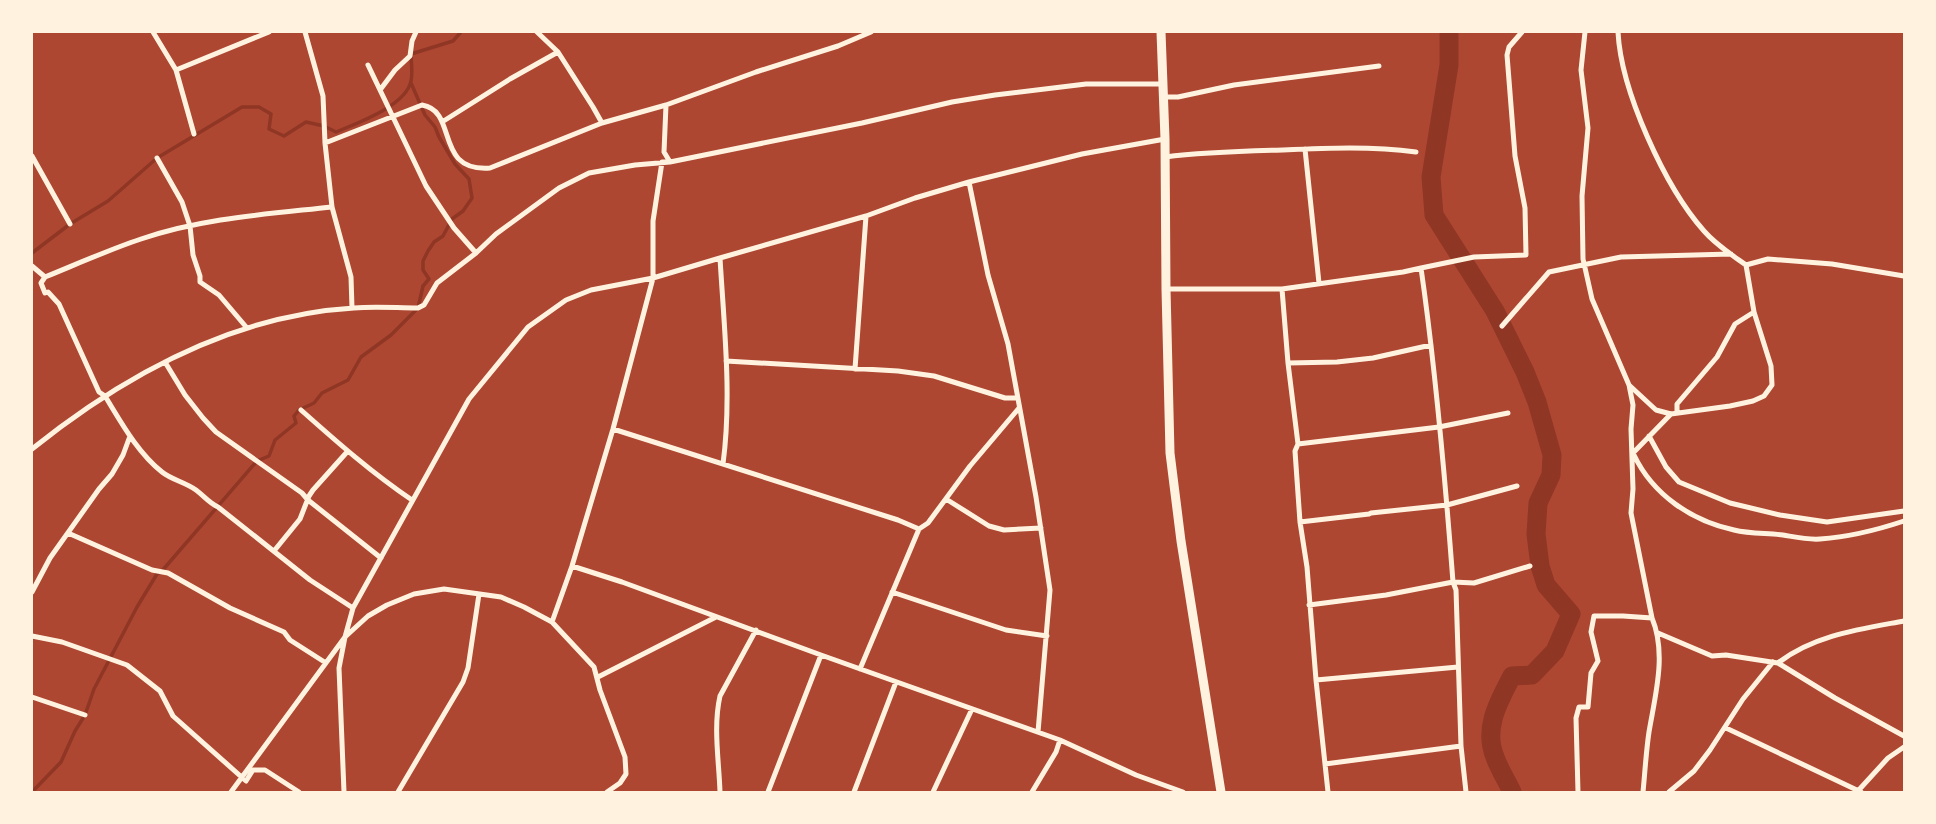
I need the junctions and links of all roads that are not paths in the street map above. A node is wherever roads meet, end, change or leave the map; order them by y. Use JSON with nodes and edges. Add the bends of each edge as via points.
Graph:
{"nodes":[{"id":1,"x":153,"y":32,"type":"edge"},
{"id":2,"x":269,"y":32,"type":"edge"},
{"id":3,"x":305,"y":32,"type":"edge"},
{"id":4,"x":416,"y":32,"type":"edge"},
{"id":5,"x":537,"y":32,"type":"edge"},
{"id":6,"x":871,"y":32,"type":"edge"},
{"id":7,"x":1161,"y":32,"type":"edge"},
{"id":8,"x":1522,"y":32,"type":"edge"},
{"id":9,"x":1585,"y":32,"type":"edge"},
{"id":10,"x":1618,"y":32,"type":"edge"},
{"id":11,"x":558,"y":52,"type":"junction"},
{"id":12,"x":368,"y":65,"type":"dead end"},
{"id":13,"x":1379,"y":66,"type":"dead end"},
{"id":14,"x":176,"y":70,"type":"junction"},
{"id":15,"x":1163,"y":84,"type":"junction"},
{"id":16,"x":380,"y":90,"type":"junction"},
{"id":17,"x":1164,"y":97,"type":"junction"},
{"id":18,"x":666,"y":105,"type":"junction"},
{"id":19,"x":394,"y":116,"type":"junction"},
{"id":20,"x":442,"y":122,"type":"junction"},
{"id":21,"x":602,"y":123,"type":"junction"},
{"id":22,"x":194,"y":134,"type":"dead end"},
{"id":23,"x":1165,"y":139,"type":"junction"},
{"id":24,"x":325,"y":143,"type":"junction"},
{"id":25,"x":1305,"y":149,"type":"junction"},
{"id":26,"x":1416,"y":152,"type":"dead end"},
{"id":27,"x":32,"y":156,"type":"edge"},
{"id":28,"x":157,"y":158,"type":"dead end"},
{"id":29,"x":1165,"y":158,"type":"junction"},
{"id":30,"x":670,"y":162,"type":"junction"},
{"id":31,"x":969,"y":182,"type":"junction"},
{"id":32,"x":332,"y":207,"type":"junction"},
{"id":33,"x":866,"y":215,"type":"junction"},
{"id":34,"x":70,"y":225,"type":"dead end"},
{"id":35,"x":190,"y":226,"type":"junction"},
{"id":36,"x":476,"y":253,"type":"junction"},
{"id":37,"x":1731,"y":254,"type":"junction"},
{"id":38,"x":720,"y":258,"type":"junction"},
{"id":39,"x":1585,"y":265,"type":"junction"},
{"id":40,"x":1746,"y":265,"type":"junction"},
{"id":41,"x":32,"y":267,"type":"edge"},
{"id":42,"x":1421,"y":268,"type":"junction"},
{"id":43,"x":46,"y":276,"type":"junction"},
{"id":44,"x":1905,"y":276,"type":"edge"},
{"id":45,"x":653,"y":278,"type":"junction"},
{"id":46,"x":1319,"y":283,"type":"junction"},
{"id":47,"x":1166,"y":289,"type":"junction"},
{"id":48,"x":1282,"y":289,"type":"junction"},
{"id":49,"x":352,"y":308,"type":"junction"},
{"id":50,"x":1754,"y":312,"type":"junction"},
{"id":51,"x":1502,"y":326,"type":"dead end"},
{"id":52,"x":247,"y":328,"type":"junction"},
{"id":53,"x":1431,"y":345,"type":"junction"},
{"id":54,"x":726,"y":361,"type":"junction"},
{"id":55,"x":166,"y":362,"type":"junction"},
{"id":56,"x":1288,"y":363,"type":"junction"},
{"id":57,"x":855,"y":369,"type":"junction"},
{"id":58,"x":1629,"y":385,"type":"junction"},
{"id":59,"x":106,"y":396,"type":"junction"},
{"id":60,"x":1017,"y":398,"type":"junction"},
{"id":61,"x":1019,"y":408,"type":"junction"},
{"id":62,"x":301,"y":410,"type":"dead end"},
{"id":63,"x":1508,"y":413,"type":"dead end"},
{"id":64,"x":1674,"y":413,"type":"junction"},
{"id":65,"x":1439,"y":427,"type":"junction"},
{"id":66,"x":613,"y":429,"type":"junction"},
{"id":67,"x":130,"y":436,"type":"junction"},
{"id":68,"x":1649,"y":436,"type":"junction"},
{"id":69,"x":1298,"y":444,"type":"junction"},
{"id":70,"x":33,"y":446,"type":"edge"},
{"id":71,"x":347,"y":452,"type":"junction"},
{"id":72,"x":1633,"y":453,"type":"junction"},
{"id":73,"x":723,"y":464,"type":"junction"},
{"id":74,"x":1517,"y":486,"type":"dead end"},
{"id":75,"x":946,"y":499,"type":"junction"},
{"id":76,"x":307,"y":500,"type":"junction"},
{"id":77,"x":412,"y":500,"type":"junction"},
{"id":78,"x":1447,"y":505,"type":"junction"},
{"id":79,"x":1905,"y":510,"type":"edge"},
{"id":80,"x":1905,"y":521,"type":"edge"},
{"id":81,"x":1300,"y":522,"type":"junction"},
{"id":82,"x":1041,"y":528,"type":"junction"},
{"id":83,"x":919,"y":529,"type":"junction"},
{"id":84,"x":68,"y":533,"type":"junction"},
{"id":85,"x":274,"y":551,"type":"junction"},
{"id":86,"x":381,"y":558,"type":"junction"},
{"id":87,"x":572,"y":566,"type":"junction"},
{"id":88,"x":1530,"y":566,"type":"dead end"},
{"id":89,"x":1453,"y":582,"type":"junction"},
{"id":90,"x":32,"y":592,"type":"edge"},
{"id":91,"x":892,"y":592,"type":"junction"},
{"id":92,"x":478,"y":594,"type":"junction"},
{"id":93,"x":1309,"y":605,"type":"junction"},
{"id":94,"x":353,"y":608,"type":"junction"},
{"id":95,"x":716,"y":617,"type":"junction"},
{"id":96,"x":1652,"y":618,"type":"junction"},
{"id":97,"x":1905,"y":621,"type":"edge"},
{"id":98,"x":552,"y":622,"type":"junction"},
{"id":99,"x":755,"y":630,"type":"junction"},
{"id":100,"x":1658,"y":633,"type":"junction"},
{"id":101,"x":32,"y":635,"type":"edge"},
{"id":102,"x":345,"y":636,"type":"junction"},
{"id":103,"x":1047,"y":636,"type":"junction"},
{"id":104,"x":821,"y":655,"type":"junction"},
{"id":105,"x":1776,"y":662,"type":"junction"},
{"id":106,"x":326,"y":663,"type":"junction"},
{"id":107,"x":1458,"y":667,"type":"junction"},
{"id":108,"x":860,"y":669,"type":"junction"},
{"id":109,"x":598,"y":677,"type":"junction"},
{"id":110,"x":1316,"y":680,"type":"junction"},
{"id":111,"x":896,"y":682,"type":"junction"},
{"id":112,"x":32,"y":697,"type":"edge"},
{"id":113,"x":972,"y":709,"type":"junction"},
{"id":114,"x":85,"y":715,"type":"dead end"},
{"id":115,"x":1726,"y":727,"type":"junction"},
{"id":116,"x":1038,"y":732,"type":"junction"},
{"id":117,"x":1905,"y":736,"type":"edge"},
{"id":118,"x":1060,"y":740,"type":"junction"},
{"id":119,"x":1461,"y":746,"type":"junction"},
{"id":120,"x":1905,"y":747,"type":"edge"},
{"id":121,"x":1325,"y":764,"type":"junction"},
{"id":122,"x":243,"y":777,"type":"junction"},
{"id":123,"x":1858,"y":792,"type":"edge"},
{"id":124,"x":231,"y":793,"type":"edge"},
{"id":125,"x":299,"y":793,"type":"edge"},
{"id":126,"x":344,"y":793,"type":"edge"},
{"id":127,"x":398,"y":793,"type":"edge"},
{"id":128,"x":607,"y":793,"type":"edge"},
{"id":129,"x":720,"y":793,"type":"edge"},
{"id":130,"x":768,"y":793,"type":"edge"},
{"id":131,"x":854,"y":793,"type":"edge"},
{"id":132,"x":933,"y":793,"type":"edge"},
{"id":133,"x":1032,"y":793,"type":"edge"},
{"id":134,"x":1183,"y":793,"type":"edge"},
{"id":135,"x":1221,"y":793,"type":"edge"},
{"id":136,"x":1328,"y":793,"type":"edge"},
{"id":137,"x":1466,"y":793,"type":"edge"},
{"id":138,"x":1578,"y":793,"type":"edge"},
{"id":139,"x":1643,"y":793,"type":"edge"},
{"id":140,"x":1669,"y":793,"type":"edge"}],
"edges":[{"from":1,"to":14,"type":"street"},
{"from":2,"to":14,"type":"street"},
{"from":3,"to":24,"type":"street","via":[[323,96]]},
{"from":4,"to":16,"type":"street","via":[[410,56]]},
{"from":5,"to":11,"type":"street"},
{"from":6,"to":18,"type":"street"},
{"from":7,"to":15,"type":"highway"},
{"from":8,"to":42,"type":"street","via":[[1507,55],[1527,255],[1474,257]]},
{"from":9,"to":39,"type":"street","via":[[1581,70],[1588,128],[1582,196]]},
{"from":10,"to":37,"type":"street","via":[[1629,87],[1661,165],[1705,233]]},
{"from":11,"to":20,"type":"street"},
{"from":11,"to":21,"type":"street"},
{"from":12,"to":16,"type":"street"},
{"from":13,"to":17,"type":"street"},
{"from":14,"to":22,"type":"street"},
{"from":15,"to":17,"type":"highway"},
{"from":15,"to":30,"type":"street","via":[[1086,84],[995,95]]},
{"from":16,"to":19,"type":"street"},
{"from":17,"to":23,"type":"highway"},
{"from":18,"to":21,"type":"street"},
{"from":18,"to":30,"type":"street","via":[[664,152]]},
{"from":19,"to":20,"type":"street","via":[[422,104]]},
{"from":19,"to":24,"type":"street"},
{"from":19,"to":36,"type":"street","via":[[426,186]]},
{"from":20,"to":21,"type":"street","via":[[458,160],[475,169],[490,168]]},
{"from":23,"to":29,"type":"highway"},
{"from":23,"to":31,"type":"street"},
{"from":24,"to":32,"type":"street"},
{"from":25,"to":26,"type":"street"},
{"from":25,"to":29,"type":"street"},
{"from":25,"to":46,"type":"street"},
{"from":27,"to":34,"type":"street"},
{"from":28,"to":35,"type":"street"},
{"from":29,"to":47,"type":"highway"},
{"from":30,"to":36,"type":"street","via":[[576,178]]},
{"from":30,"to":45,"type":"street","via":[[662,162],[653,221]]},
{"from":31,"to":33,"type":"street"},
{"from":31,"to":60,"type":"street"},
{"from":32,"to":35,"type":"street"},
{"from":32,"to":49,"type":"street","via":[[351,277]]},
{"from":33,"to":38,"type":"street"},
{"from":33,"to":57,"type":"street"},
{"from":35,"to":43,"type":"street","via":[[142,238]]},
{"from":35,"to":52,"type":"street","via":[[200,282],[228,303]]},
{"from":36,"to":49,"type":"street","via":[[437,283],[418,308]]},
{"from":37,"to":39,"type":"street","via":[[1621,257]]},
{"from":37,"to":40,"type":"street"},
{"from":38,"to":45,"type":"street"},
{"from":38,"to":54,"type":"street"},
{"from":39,"to":51,"type":"street","via":[[1549,272]]},
{"from":39,"to":58,"type":"street","via":[[1592,299]]},
{"from":40,"to":44,"type":"street","via":[[1768,259]]},
{"from":40,"to":50,"type":"street"},
{"from":41,"to":43,"type":"street"},
{"from":42,"to":46,"type":"street"},
{"from":42,"to":53,"type":"street"},
{"from":43,"to":59,"type":"street","via":[[41,282],[45,293],[59,304],[99,392]]},
{"from":45,"to":66,"type":"street"},
{"from":45,"to":77,"type":"street","via":[[566,300],[528,327],[469,399]]},
{"from":46,"to":48,"type":"street"},
{"from":47,"to":48,"type":"street"},
{"from":47,"to":135,"type":"highway","via":[[1170,453]]},
{"from":48,"to":56,"type":"street"},
{"from":49,"to":52,"type":"street"},
{"from":50,"to":64,"type":"street","via":[[1735,324],[1717,357]]},
{"from":50,"to":64,"type":"street","via":[[1771,366],[1772,385],[1764,396],[1730,406]]},
{"from":52,"to":55,"type":"street"},
{"from":53,"to":56,"type":"street","via":[[1373,358]]},
{"from":53,"to":65,"type":"street"},
{"from":54,"to":57,"type":"street"},
{"from":54,"to":73,"type":"street"},
{"from":55,"to":59,"type":"street"},
{"from":55,"to":76,"type":"street","via":[[216,432]]},
{"from":56,"to":69,"type":"street"},
{"from":57,"to":60,"type":"street","via":[[934,376]]},
{"from":58,"to":64,"type":"street","via":[[1656,410]]},
{"from":58,"to":72,"type":"street"},
{"from":59,"to":67,"type":"street"},
{"from":59,"to":70,"type":"street"},
{"from":60,"to":61,"type":"street"},
{"from":61,"to":75,"type":"street"},
{"from":61,"to":82,"type":"street"},
{"from":62,"to":71,"type":"street"},
{"from":63,"to":65,"type":"street"},
{"from":64,"to":68,"type":"street"},
{"from":65,"to":69,"type":"street"},
{"from":65,"to":78,"type":"street"},
{"from":66,"to":73,"type":"street"},
{"from":66,"to":87,"type":"street"},
{"from":67,"to":84,"type":"street","via":[[112,474]]},
{"from":67,"to":85,"type":"street","via":[[163,472],[196,490]]},
{"from":68,"to":72,"type":"street"},
{"from":68,"to":79,"type":"street","via":[[1679,482],[1730,503],[1827,522]]},
{"from":69,"to":81,"type":"street"},
{"from":71,"to":76,"type":"street"},
{"from":71,"to":77,"type":"street"},
{"from":72,"to":80,"type":"street","via":[[1655,489],[1702,520],[1735,531],[1817,540],[1857,535]]},
{"from":72,"to":96,"type":"street","via":[[1632,513]]},
{"from":73,"to":83,"type":"street"},
{"from":74,"to":78,"type":"street"},
{"from":75,"to":82,"type":"street","via":[[989,526]]},
{"from":75,"to":83,"type":"street"},
{"from":76,"to":85,"type":"street","via":[[300,519]]},
{"from":76,"to":86,"type":"street"},
{"from":77,"to":86,"type":"street"},
{"from":78,"to":81,"type":"street"},
{"from":78,"to":89,"type":"street"},
{"from":81,"to":93,"type":"street"},
{"from":82,"to":103,"type":"street","via":[[1050,590]]},
{"from":83,"to":91,"type":"street"},
{"from":84,"to":90,"type":"street"},
{"from":84,"to":106,"type":"street","via":[[168,573],[284,632]]},
{"from":85,"to":94,"type":"street"},
{"from":86,"to":94,"type":"street"},
{"from":87,"to":95,"type":"street"},
{"from":87,"to":98,"type":"street"},
{"from":88,"to":89,"type":"street","via":[[1474,583]]},
{"from":89,"to":93,"type":"street"},
{"from":89,"to":107,"type":"street"},
{"from":91,"to":103,"type":"street","via":[[1006,630]]},
{"from":91,"to":108,"type":"street"},
{"from":92,"to":98,"type":"street","via":[[501,597]]},
{"from":92,"to":102,"type":"street","via":[[444,589],[414,594],[368,616]]},
{"from":92,"to":127,"type":"street","via":[[463,682]]},
{"from":93,"to":110,"type":"street"},
{"from":94,"to":102,"type":"street"},
{"from":95,"to":99,"type":"street"},
{"from":95,"to":109,"type":"street"},
{"from":96,"to":100,"type":"street"},
{"from":96,"to":138,"type":"street","via":[[1594,616],[1591,632],[1598,661],[1591,673],[1588,707],[1579,707],[1576,718]]},
{"from":97,"to":105,"type":"street","via":[[1850,631]]},
{"from":98,"to":109,"type":"street"},
{"from":99,"to":104,"type":"street"},
{"from":99,"to":129,"type":"street","via":[[720,696]]},
{"from":100,"to":105,"type":"street","via":[[1712,656]]},
{"from":100,"to":139,"type":"street","via":[[1658,673]]},
{"from":101,"to":122,"type":"street","via":[[127,664],[160,691],[173,716]]},
{"from":102,"to":106,"type":"street"},
{"from":102,"to":126,"type":"street","via":[[339,668]]},
{"from":103,"to":116,"type":"street"},
{"from":104,"to":108,"type":"street"},
{"from":104,"to":130,"type":"street"},
{"from":105,"to":115,"type":"street","via":[[1743,699]]},
{"from":105,"to":117,"type":"street"},
{"from":106,"to":122,"type":"street"},
{"from":107,"to":110,"type":"street"},
{"from":107,"to":119,"type":"street"},
{"from":108,"to":111,"type":"street"},
{"from":109,"to":128,"type":"street","via":[[625,757],[626,774]]},
{"from":110,"to":121,"type":"street"},
{"from":111,"to":113,"type":"street"},
{"from":111,"to":131,"type":"street"},
{"from":112,"to":114,"type":"street"},
{"from":113,"to":116,"type":"street"},
{"from":113,"to":132,"type":"street"},
{"from":115,"to":123,"type":"street"},
{"from":115,"to":140,"type":"street","via":[[1694,771]]},
{"from":116,"to":118,"type":"street"},
{"from":118,"to":133,"type":"street"},
{"from":118,"to":134,"type":"street"},
{"from":119,"to":121,"type":"street"},
{"from":119,"to":137,"type":"street"},
{"from":120,"to":123,"type":"street","via":[[1888,758]]},
{"from":121,"to":136,"type":"street"},
{"from":122,"to":124,"type":"street"},
{"from":122,"to":125,"type":"street","via":[[246,781],[253,770],[265,770]]}]}
